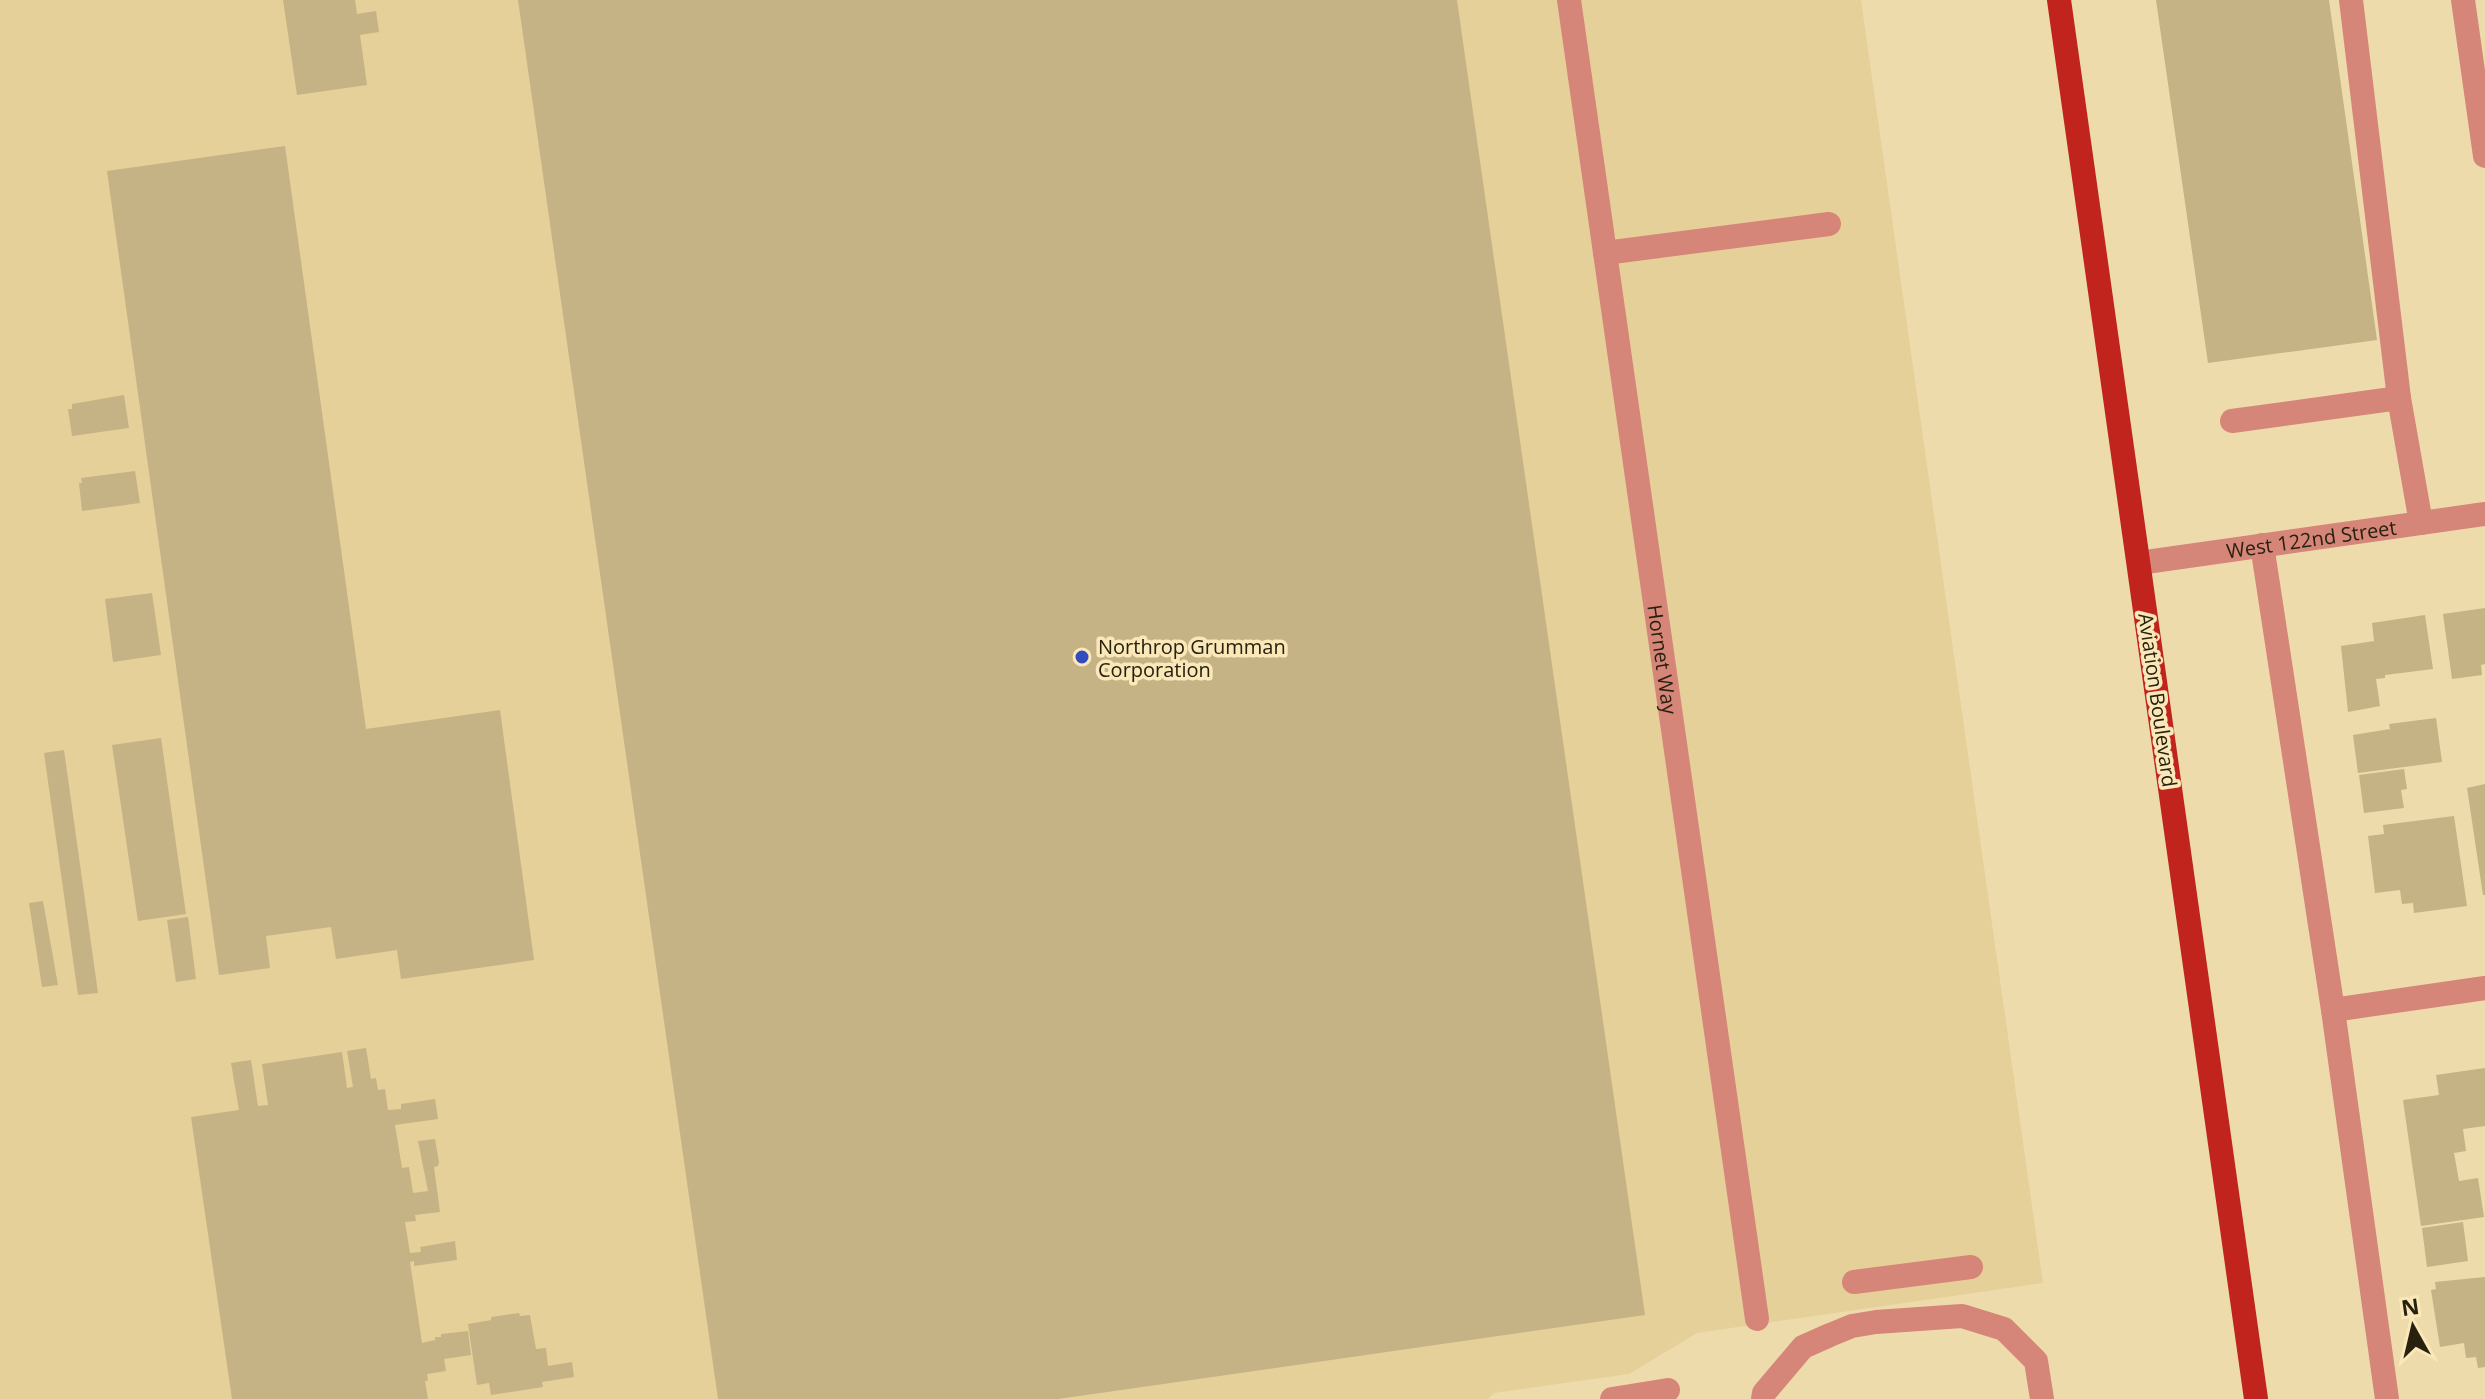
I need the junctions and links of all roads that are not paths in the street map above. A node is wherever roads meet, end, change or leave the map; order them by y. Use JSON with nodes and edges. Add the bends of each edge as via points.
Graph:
{"nodes":[{"id":1,"x":1569,"y":0,"type":"edge"},
{"id":2,"x":2059,"y":0,"type":"edge"},
{"id":3,"x":2351,"y":0,"type":"edge"},
{"id":4,"x":2463,"y":0,"type":"edge"},
{"id":5,"x":2485,"y":156,"type":"edge"},
{"id":6,"x":1829,"y":224,"type":"dead end"},
{"id":7,"x":1605,"y":253,"type":"junction"},
{"id":8,"x":2399,"y":398,"type":"junction"},
{"id":9,"x":2232,"y":421,"type":"dead end"},
{"id":10,"x":2485,"y":514,"type":"edge"},
{"id":11,"x":2421,"y":523,"type":"junction"},
{"id":12,"x":2262,"y":545,"type":"junction"},
{"id":13,"x":2139,"y":563,"type":"junction"},
{"id":14,"x":2485,"y":988,"type":"edge"},
{"id":15,"x":2333,"y":1010,"type":"junction"},
{"id":16,"x":1971,"y":1267,"type":"dead end"},
{"id":17,"x":1854,"y":1282,"type":"dead end"},
{"id":18,"x":1757,"y":1319,"type":"dead end"},
{"id":19,"x":1668,"y":1390,"type":"dead end"},
{"id":20,"x":1612,"y":1399,"type":"edge"},
{"id":21,"x":1763,"y":1399,"type":"edge"},
{"id":22,"x":2042,"y":1399,"type":"edge"},
{"id":23,"x":2256,"y":1399,"type":"edge"},
{"id":24,"x":2387,"y":1399,"type":"edge"}],
"edges":[{"from":1,"to":7,"type":"street","name":"Hornet Way"},
{"from":2,"to":13,"type":"main road","name":"Aviation Boulevard"},
{"from":3,"to":8,"type":"street"},
{"from":4,"to":5,"type":"street"},
{"from":6,"to":7,"type":"street"},
{"from":7,"to":18,"type":"street","name":"Hornet Way"},
{"from":8,"to":9,"type":"street"},
{"from":8,"to":11,"type":"street"},
{"from":10,"to":11,"type":"street","name":"West 122nd Street"},
{"from":11,"to":12,"type":"street","name":"West 122nd Street"},
{"from":12,"to":13,"type":"street","name":"West 122nd Street"},
{"from":12,"to":15,"type":"street"},
{"from":13,"to":23,"type":"main road","name":"Aviation Boulevard"},
{"from":14,"to":15,"type":"street"},
{"from":15,"to":24,"type":"street"},
{"from":16,"to":17,"type":"street"},
{"from":19,"to":20,"type":"street"},
{"from":21,"to":22,"type":"street","via":[[1803,1347],[1830,1335],[1876,1322],[1962,1316],[2004,1329],[2036,1361]]}]}
